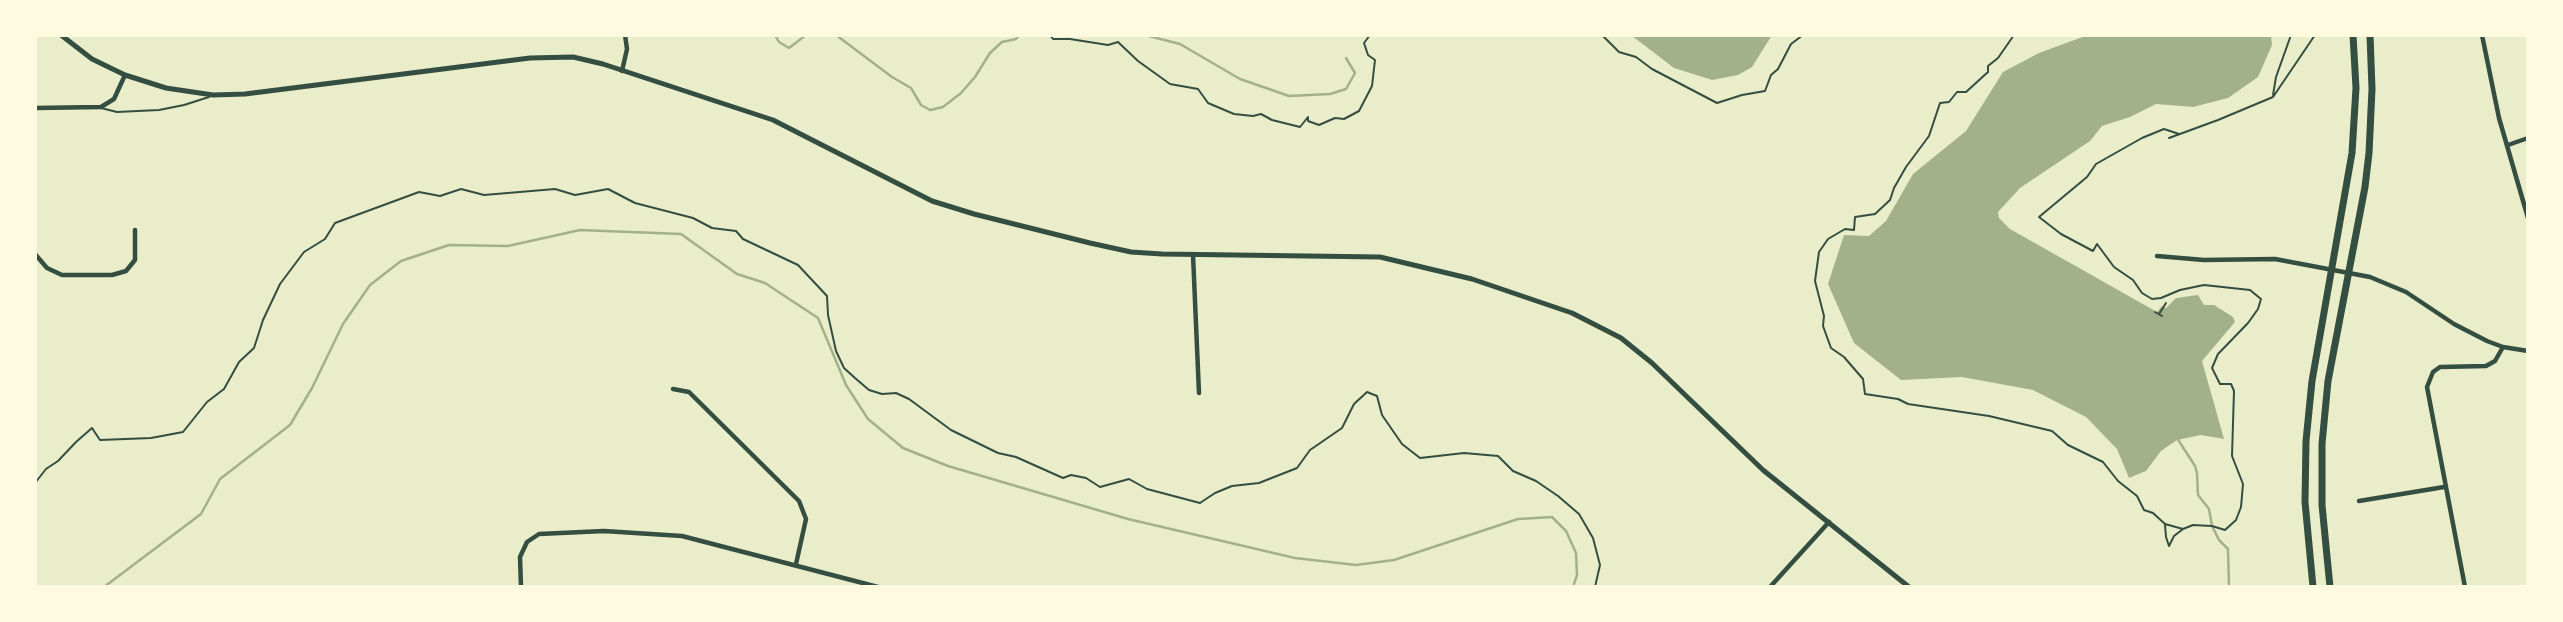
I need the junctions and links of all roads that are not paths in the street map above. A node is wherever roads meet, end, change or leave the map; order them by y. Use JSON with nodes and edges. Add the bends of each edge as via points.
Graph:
{"nodes":[{"id":1,"x":61,"y":35,"type":"edge"},
{"id":2,"x":625,"y":35,"type":"edge"},
{"id":3,"x":2353,"y":35,"type":"edge"},
{"id":4,"x":2370,"y":35,"type":"edge"},
{"id":5,"x":2482,"y":35,"type":"edge"},
{"id":6,"x":622,"y":71,"type":"junction"},
{"id":7,"x":125,"y":75,"type":"junction"},
{"id":8,"x":213,"y":95,"type":"junction"},
{"id":9,"x":101,"y":107,"type":"junction"},
{"id":10,"x":35,"y":108,"type":"edge"},
{"id":11,"x":2528,"y":138,"type":"edge"},
{"id":12,"x":2508,"y":145,"type":"junction"},
{"id":13,"x":2528,"y":218,"type":"edge"},
{"id":14,"x":135,"y":230,"type":"dead end"},
{"id":15,"x":35,"y":254,"type":"edge"},
{"id":16,"x":1192,"y":255,"type":"junction"},
{"id":17,"x":2157,"y":256,"type":"dead end"},
{"id":18,"x":2503,"y":347,"type":"junction"},
{"id":19,"x":2528,"y":351,"type":"edge"},
{"id":20,"x":673,"y":388,"type":"dead end"},
{"id":21,"x":1199,"y":393,"type":"dead end"},
{"id":22,"x":2444,"y":486,"type":"junction"},
{"id":23,"x":2359,"y":501,"type":"dead end"},
{"id":24,"x":1829,"y":522,"type":"junction"},
{"id":25,"x":796,"y":564,"type":"junction"},
{"id":26,"x":521,"y":587,"type":"edge"},
{"id":27,"x":878,"y":587,"type":"edge"},
{"id":28,"x":1770,"y":587,"type":"edge"},
{"id":29,"x":1909,"y":587,"type":"edge"},
{"id":30,"x":2313,"y":587,"type":"edge"},
{"id":31,"x":2330,"y":587,"type":"edge"},
{"id":32,"x":2465,"y":587,"type":"edge"}],
"edges":[{"from":1,"to":7,"type":"main road"},
{"from":2,"to":6,"type":"street"},
{"from":3,"to":30,"type":"highway","via":[[2353,142],[2312,380],[2306,441],[2305,502]]},
{"from":4,"to":31,"type":"highway","via":[[2369,153],[2328,381],[2322,444]]},
{"from":5,"to":12,"type":"street"},
{"from":6,"to":8,"type":"main road","via":[[572,57],[546,57]]},
{"from":6,"to":16,"type":"main road","via":[[773,120],[954,209],[1131,252]]},
{"from":7,"to":8,"type":"main road","via":[[166,88]]},
{"from":7,"to":9,"type":"street","via":[[114,99]]},
{"from":8,"to":9,"type":"lane","via":[[159,110],[117,112]]},
{"from":9,"to":10,"type":"street"},
{"from":11,"to":12,"type":"street"},
{"from":12,"to":13,"type":"street"},
{"from":14,"to":15,"type":"street","via":[[135,260],[120,274],[62,275],[47,268]]},
{"from":16,"to":21,"type":"street"},
{"from":16,"to":24,"type":"main road","via":[[1380,257],[1472,279],[1572,313],[1637,350],[1754,461]]},
{"from":17,"to":18,"type":"street","via":[[2276,259],[2370,277]]},
{"from":18,"to":19,"type":"street"},
{"from":18,"to":22,"type":"street","via":[[2486,366],[2440,367],[2433,372],[2427,387]]},
{"from":20,"to":25,"type":"street","via":[[689,392],[799,501],[806,519]]},
{"from":22,"to":23,"type":"street"},
{"from":22,"to":32,"type":"street"},
{"from":24,"to":28,"type":"street"},
{"from":24,"to":29,"type":"main road"},
{"from":25,"to":26,"type":"street","via":[[682,536],[555,532],[527,542],[520,557]]},
{"from":25,"to":27,"type":"street"}]}
